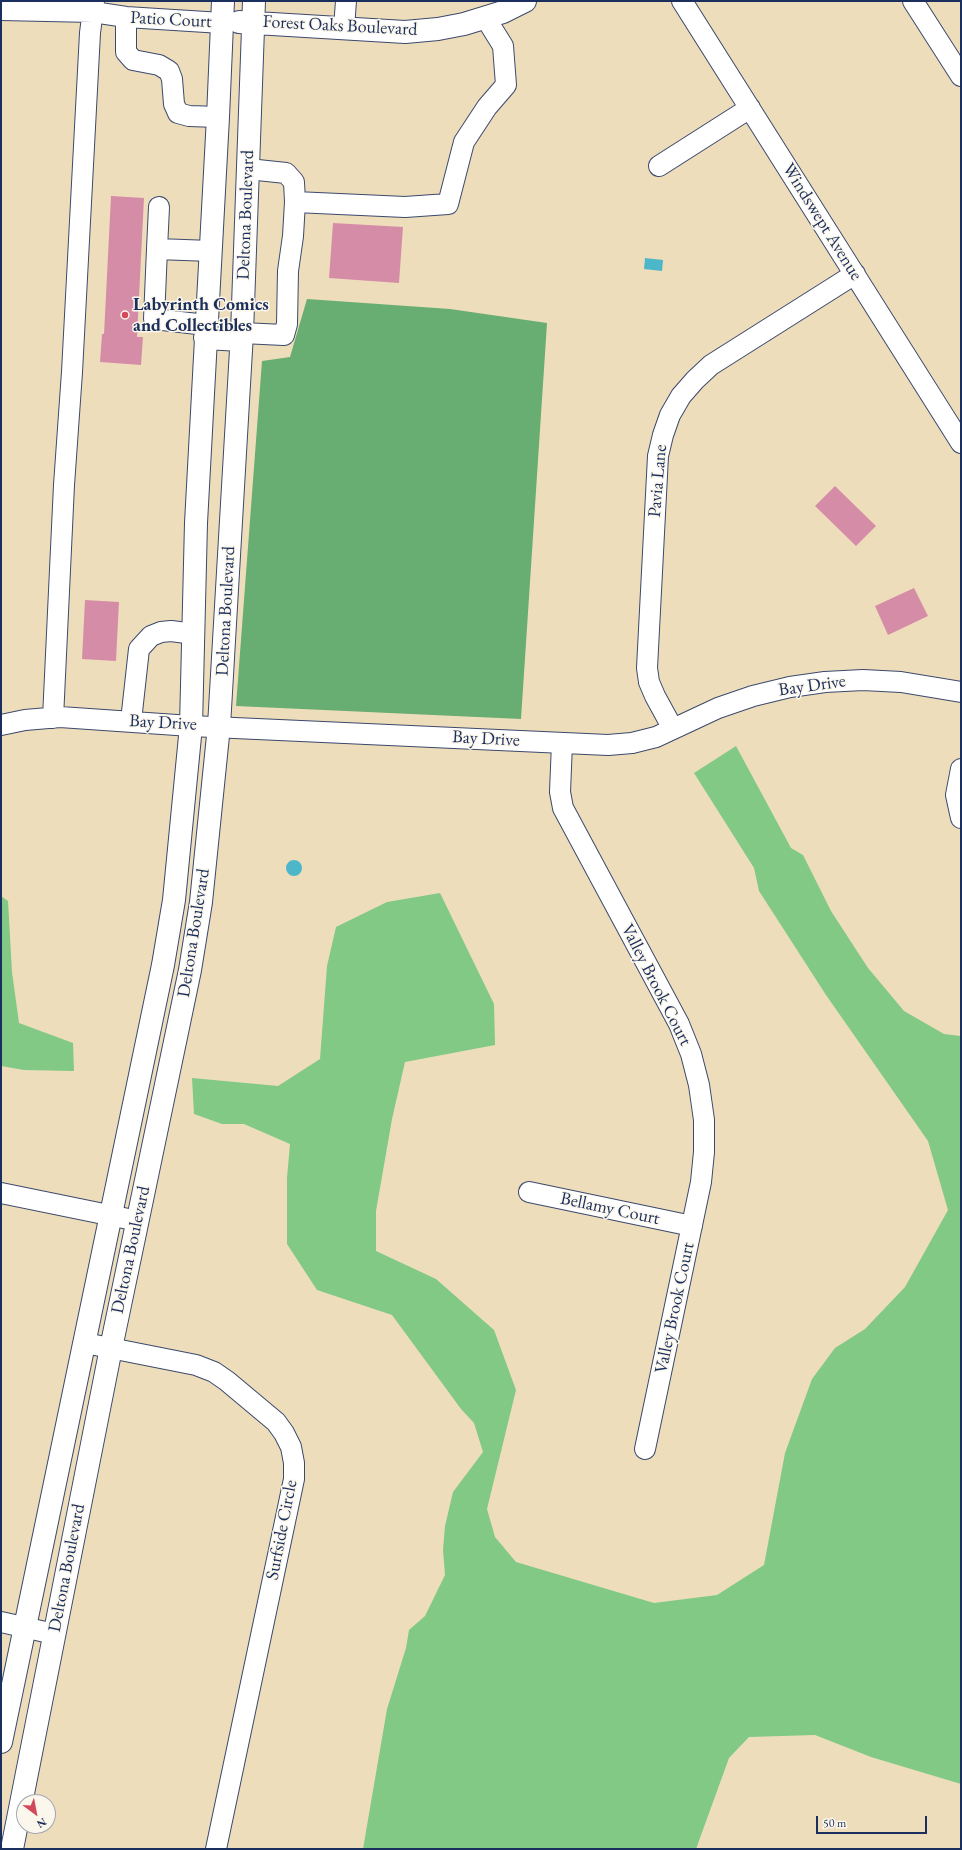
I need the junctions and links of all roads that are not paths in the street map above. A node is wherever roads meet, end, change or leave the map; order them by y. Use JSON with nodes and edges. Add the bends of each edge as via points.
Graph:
{"nodes":[{"id":1,"x":223,"y":1,"type":"edge"},
{"id":2,"x":346,"y":1,"type":"edge"},
{"id":3,"x":525,"y":1,"type":"edge"},
{"id":4,"x":682,"y":1,"type":"edge"},
{"id":5,"x":914,"y":1,"type":"edge"},
{"id":6,"x":94,"y":6,"type":"edge"},
{"id":7,"x":1,"y":10,"type":"edge"},
{"id":8,"x":491,"y":11,"type":"edge"},
{"id":9,"x":253,"y":12,"type":"edge"},
{"id":10,"x":126,"y":17,"type":"junction"},
{"id":11,"x":222,"y":23,"type":"junction"},
{"id":12,"x":344,"y":28,"type":"junction"},
{"id":13,"x":961,"y":76,"type":"edge"},
{"id":14,"x":750,"y":108,"type":"junction"},
{"id":15,"x":218,"y":117,"type":"junction"},
{"id":16,"x":659,"y":166,"type":"dead end"},
{"id":17,"x":248,"y":169,"type":"junction"},
{"id":18,"x":295,"y":202,"type":"junction"},
{"id":19,"x":159,"y":207,"type":"dead end"},
{"id":20,"x":157,"y":249,"type":"junction"},
{"id":21,"x":210,"y":251,"type":"junction"},
{"id":22,"x":855,"y":274,"type":"junction"},
{"id":23,"x":206,"y":331,"type":"junction"},
{"id":24,"x":242,"y":337,"type":"junction"},
{"id":25,"x":961,"y":443,"type":"edge"},
{"id":26,"x":194,"y":634,"type":"junction"},
{"id":27,"x":961,"y":692,"type":"edge"},
{"id":28,"x":53,"y":718,"type":"junction"},
{"id":29,"x":131,"y":721,"type":"junction"},
{"id":30,"x":1,"y":725,"type":"edge"},
{"id":31,"x":191,"y":726,"type":"junction"},
{"id":32,"x":219,"y":726,"type":"junction"},
{"id":33,"x":673,"y":729,"type":"junction"},
{"id":34,"x":562,"y":743,"type":"junction"},
{"id":35,"x":961,"y":769,"type":"edge"},
{"id":36,"x":961,"y":818,"type":"edge"},
{"id":37,"x":529,"y":1192,"type":"dead end"},
{"id":38,"x":1,"y":1193,"type":"edge"},
{"id":39,"x":110,"y":1215,"type":"junction"},
{"id":40,"x":138,"y":1221,"type":"junction"},
{"id":41,"x":692,"y":1226,"type":"junction"},
{"id":42,"x":85,"y":1343,"type":"junction"},
{"id":43,"x":110,"y":1348,"type":"junction"},
{"id":44,"x":645,"y":1450,"type":"dead end"},
{"id":45,"x":1,"y":1622,"type":"edge"},
{"id":46,"x":25,"y":1627,"type":"junction"},
{"id":47,"x":54,"y":1634,"type":"junction"},
{"id":48,"x":1,"y":1742,"type":"edge"},
{"id":49,"x":12,"y":1849,"type":"edge"},
{"id":50,"x":216,"y":1849,"type":"edge"}],
"edges":[{"from":1,"to":11,"type":"main road","name":"Deltona Boulevard"},
{"from":2,"to":12,"type":"street"},
{"from":3,"to":8,"type":"main road","name":"Forest Oaks Boulevard"},
{"from":4,"to":14,"type":"street","name":"Windswept Avenue"},
{"from":5,"to":13,"type":"street"},
{"from":6,"to":7,"type":"street","name":"Patio Court"},
{"from":6,"to":10,"type":"street","name":"Patio Court"},
{"from":6,"to":28,"type":"street","via":[[89,40]]},
{"from":8,"to":12,"type":"main road","name":"Forest Oaks Boulevard","via":[[464,24],[431,30],[406,32]]},
{"from":8,"to":18,"type":"street","via":[[503,46],[506,85],[487,107],[464,142],[448,204],[405,207]]},
{"from":9,"to":11,"type":"main road","name":"Forest Oaks Boulevard"},
{"from":9,"to":12,"type":"main road","name":"Forest Oaks Boulevard"},
{"from":9,"to":17,"type":"main road","name":"Deltona Boulevard"},
{"from":10,"to":11,"type":"street","name":"Patio Court"},
{"from":10,"to":15,"type":"street","via":[[126,52],[133,60],[159,65],[169,71],[174,104],[178,113]]},
{"from":11,"to":15,"type":"main road","name":"Deltona Boulevard"},
{"from":14,"to":16,"type":"street"},
{"from":14,"to":22,"type":"street","name":"Windswept Avenue"},
{"from":15,"to":21,"type":"main road","name":"Deltona Boulevard"},
{"from":17,"to":18,"type":"street","via":[[286,173],[294,182]]},
{"from":17,"to":24,"type":"main road","name":"Deltona Boulevard"},
{"from":18,"to":24,"type":"street","via":[[288,271],[287,324],[284,334]]},
{"from":19,"to":20,"type":"street"},
{"from":20,"to":21,"type":"street"},
{"from":20,"to":23,"type":"street","via":[[154,319]]},
{"from":21,"to":23,"type":"main road","name":"Deltona Boulevard"},
{"from":22,"to":25,"type":"street","name":"Windswept Avenue"},
{"from":22,"to":33,"type":"street","name":"Pavia Lane","via":[[711,366],[681,396],[662,435],[658,456],[647,668],[649,682]]},
{"from":23,"to":24,"type":"main road"},
{"from":23,"to":26,"type":"main road","name":"Deltona Boulevard","via":[[196,523]]},
{"from":24,"to":32,"type":"main road","name":"Deltona Boulevard"},
{"from":26,"to":29,"type":"street","via":[[161,632],[151,636],[139,649]]},
{"from":26,"to":31,"type":"main road","name":"Deltona Boulevard"},
{"from":27,"to":33,"type":"street","name":"Bay Drive","via":[[901,682],[825,682],[753,696],[718,708]]},
{"from":28,"to":29,"type":"street","name":"Bay Drive"},
{"from":28,"to":30,"type":"street","name":"Bay Drive"},
{"from":29,"to":31,"type":"street","name":"Bay Drive"},
{"from":31,"to":32,"type":"street","name":"Bay Drive"},
{"from":31,"to":39,"type":"main road","name":"Deltona Boulevard","via":[[174,900]]},
{"from":32,"to":34,"type":"street","name":"Bay Drive"},
{"from":32,"to":40,"type":"main road","name":"Deltona Boulevard","via":[[200,910]]},
{"from":33,"to":34,"type":"street","name":"Bay Drive","via":[[632,743]]},
{"from":34,"to":41,"type":"street","name":"Valley Brook Court","via":[[560,792],[563,808],[679,1024],[694,1066],[704,1120],[704,1152]]},
{"from":35,"to":36,"type":"street","via":[[956,795]]},
{"from":37,"to":41,"type":"street","name":"Bellamy Court"},
{"from":38,"to":39,"type":"street"},
{"from":39,"to":40,"type":"street"},
{"from":39,"to":42,"type":"main road","name":"Deltona Boulevard"},
{"from":40,"to":43,"type":"main road","name":"Deltona Boulevard"},
{"from":41,"to":44,"type":"street","name":"Valley Brook Court"},
{"from":42,"to":43,"type":"street","name":"Surfside Circle"},
{"from":42,"to":46,"type":"main road","name":"Deltona Boulevard"},
{"from":43,"to":47,"type":"main road","name":"Deltona Boulevard"},
{"from":43,"to":50,"type":"street","name":"Surfside Circle","via":[[196,1365],[214,1372],[276,1422],[291,1447],[294,1480]]},
{"from":45,"to":46,"type":"street"},
{"from":46,"to":47,"type":"street"},
{"from":46,"to":48,"type":"main road","name":"Deltona Boulevard"},
{"from":47,"to":49,"type":"main road","name":"Deltona Boulevard"}]}
